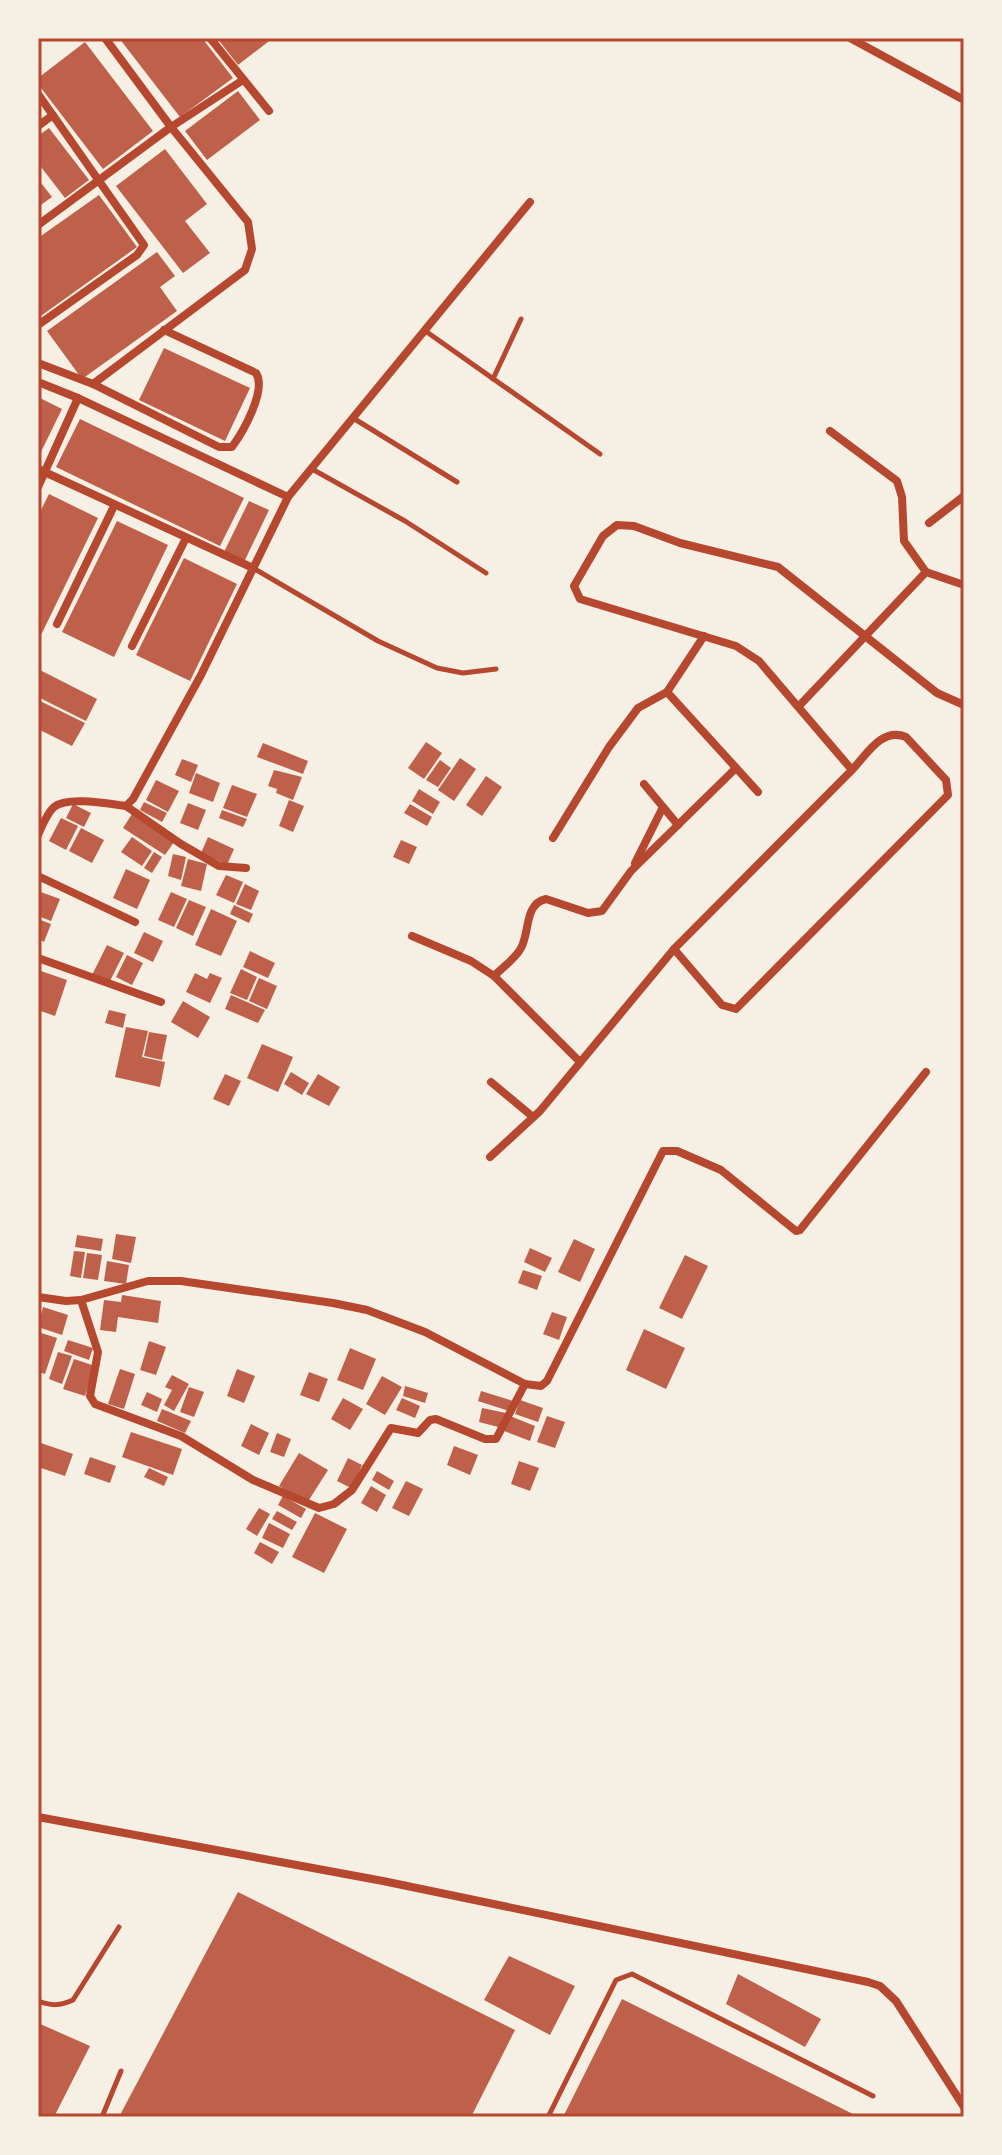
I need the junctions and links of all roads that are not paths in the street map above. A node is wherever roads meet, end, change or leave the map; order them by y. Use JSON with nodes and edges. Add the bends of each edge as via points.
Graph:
{"nodes":[{"id":1,"x":105,"y":38,"type":"edge"},
{"id":2,"x":210,"y":38,"type":"edge"},
{"id":3,"x":850,"y":38,"type":"edge"},
{"id":4,"x":243,"y":80,"type":"junction"},
{"id":5,"x":38,"y":94,"type":"edge"},
{"id":6,"x":964,"y":100,"type":"edge"},
{"id":7,"x":269,"y":111,"type":"dead end"},
{"id":8,"x":53,"y":115,"type":"junction"},
{"id":9,"x":38,"y":126,"type":"edge"},
{"id":10,"x":171,"y":127,"type":"junction"},
{"id":11,"x":99,"y":181,"type":"junction"},
{"id":12,"x":530,"y":202,"type":"dead end"},
{"id":13,"x":38,"y":225,"type":"edge"},
{"id":14,"x":521,"y":319,"type":"dead end"},
{"id":15,"x":38,"y":325,"type":"edge"},
{"id":16,"x":164,"y":330,"type":"junction"},
{"id":17,"x":424,"y":330,"type":"junction"},
{"id":18,"x":38,"y":363,"type":"edge"},
{"id":19,"x":493,"y":379,"type":"junction"},
{"id":20,"x":38,"y":382,"type":"edge"},
{"id":21,"x":93,"y":384,"type":"junction"},
{"id":22,"x":78,"y":398,"type":"junction"},
{"id":23,"x":352,"y":417,"type":"junction"},
{"id":24,"x":830,"y":431,"type":"dead end"},
{"id":25,"x":600,"y":454,"type":"dead end"},
{"id":26,"x":310,"y":468,"type":"junction"},
{"id":27,"x":42,"y":471,"type":"edge"},
{"id":28,"x":457,"y":482,"type":"dead end"},
{"id":29,"x":38,"y":487,"type":"edge"},
{"id":30,"x":964,"y":496,"type":"edge"},
{"id":31,"x":288,"y":497,"type":"junction"},
{"id":32,"x":114,"y":506,"type":"junction"},
{"id":33,"x":929,"y":523,"type":"dead end"},
{"id":34,"x":186,"y":538,"type":"junction"},
{"id":35,"x":253,"y":568,"type":"junction"},
{"id":36,"x":926,"y":572,"type":"junction"},
{"id":37,"x":486,"y":573,"type":"dead end"},
{"id":38,"x":964,"y":585,"type":"edge"},
{"id":39,"x":57,"y":624,"type":"dead end"},
{"id":40,"x":865,"y":634,"type":"junction"},
{"id":41,"x":704,"y":636,"type":"junction"},
{"id":42,"x":132,"y":646,"type":"dead end"},
{"id":43,"x":496,"y":669,"type":"dead end"},
{"id":44,"x":667,"y":692,"type":"junction"},
{"id":45,"x":963,"y":703,"type":"edge"},
{"id":46,"x":799,"y":706,"type":"junction"},
{"id":47,"x":736,"y":768,"type":"junction"},
{"id":48,"x":852,"y":770,"type":"junction"},
{"id":49,"x":644,"y":784,"type":"dead end"},
{"id":50,"x":758,"y":792,"type":"dead end"},
{"id":51,"x":126,"y":806,"type":"junction"},
{"id":52,"x":663,"y":807,"type":"junction"},
{"id":53,"x":678,"y":825,"type":"junction"},
{"id":54,"x":38,"y":835,"type":"edge"},
{"id":55,"x":553,"y":838,"type":"dead end"},
{"id":56,"x":246,"y":868,"type":"dead end"},
{"id":57,"x":631,"y":871,"type":"junction"},
{"id":58,"x":38,"y":876,"type":"edge"},
{"id":59,"x":135,"y":922,"type":"dead end"},
{"id":60,"x":412,"y":936,"type":"dead end"},
{"id":61,"x":674,"y":949,"type":"junction"},
{"id":62,"x":38,"y":958,"type":"edge"},
{"id":63,"x":494,"y":976,"type":"junction"},
{"id":64,"x":161,"y":1002,"type":"dead end"},
{"id":65,"x":580,"y":1062,"type":"junction"},
{"id":66,"x":926,"y":1072,"type":"dead end"},
{"id":67,"x":491,"y":1082,"type":"dead end"},
{"id":68,"x":533,"y":1117,"type":"junction"},
{"id":69,"x":490,"y":1157,"type":"dead end"},
{"id":70,"x":38,"y":1297,"type":"edge"},
{"id":71,"x":81,"y":1300,"type":"junction"},
{"id":72,"x":525,"y":1384,"type":"junction"},
{"id":73,"x":38,"y":1817,"type":"edge"},
{"id":74,"x":119,"y":1927,"type":"dead end"},
{"id":75,"x":38,"y":2001,"type":"edge"},
{"id":76,"x":121,"y":2071,"type":"dead end"},
{"id":77,"x":873,"y":2096,"type":"dead end"},
{"id":78,"x":964,"y":2107,"type":"edge"},
{"id":79,"x":102,"y":2117,"type":"edge"},
{"id":80,"x":548,"y":2117,"type":"edge"}],
"edges":[{"from":1,"to":10,"type":"street"},
{"from":2,"to":4,"type":"street"},
{"from":3,"to":6,"type":"street"},
{"from":4,"to":7,"type":"street"},
{"from":4,"to":10,"type":"street"},
{"from":5,"to":8,"type":"street"},
{"from":8,"to":9,"type":"street"},
{"from":8,"to":11,"type":"street"},
{"from":10,"to":11,"type":"street"},
{"from":10,"to":16,"type":"street","via":[[248,222],[252,249],[245,270]]},
{"from":11,"to":13,"type":"street"},
{"from":11,"to":15,"type":"street","via":[[143,249]]},
{"from":12,"to":17,"type":"street"},
{"from":14,"to":19,"type":"lane"},
{"from":16,"to":21,"type":"street"},
{"from":16,"to":21,"type":"street","via":[[256,373],[259,393],[232,447],[219,447]]},
{"from":17,"to":19,"type":"lane"},
{"from":17,"to":23,"type":"street"},
{"from":18,"to":21,"type":"street"},
{"from":19,"to":25,"type":"lane"},
{"from":20,"to":22,"type":"street"},
{"from":22,"to":27,"type":"street"},
{"from":22,"to":31,"type":"street"},
{"from":23,"to":26,"type":"street"},
{"from":23,"to":28,"type":"lane"},
{"from":24,"to":36,"type":"street","via":[[897,481],[904,541]]},
{"from":26,"to":31,"type":"street"},
{"from":26,"to":37,"type":"lane"},
{"from":27,"to":29,"type":"street"},
{"from":27,"to":32,"type":"street"},
{"from":30,"to":33,"type":"street"},
{"from":31,"to":35,"type":"street"},
{"from":32,"to":34,"type":"street"},
{"from":32,"to":39,"type":"street"},
{"from":34,"to":35,"type":"street"},
{"from":34,"to":42,"type":"street"},
{"from":35,"to":43,"type":"lane","via":[[378,641],[437,668],[463,673]]},
{"from":35,"to":51,"type":"street","via":[[201,675]]},
{"from":36,"to":38,"type":"street"},
{"from":36,"to":40,"type":"street"},
{"from":40,"to":41,"type":"street","via":[[778,567],[634,526],[617,525],[603,536],[574,586],[580,599]]},
{"from":40,"to":45,"type":"street","via":[[937,693]]},
{"from":40,"to":46,"type":"street"},
{"from":41,"to":44,"type":"street"},
{"from":41,"to":46,"type":"street","via":[[736,646],[759,661]]},
{"from":44,"to":47,"type":"street"},
{"from":44,"to":55,"type":"street","via":[[638,708]]},
{"from":46,"to":48,"type":"street"},
{"from":47,"to":50,"type":"street"},
{"from":47,"to":53,"type":"street"},
{"from":48,"to":61,"type":"street"},
{"from":48,"to":61,"type":"street","via":[[881,739],[897,733],[946,780],[948,795],[736,1009],[722,1005]]},
{"from":49,"to":52,"type":"street"},
{"from":51,"to":54,"type":"street","via":[[60,803],[51,809]]},
{"from":51,"to":56,"type":"street","via":[[219,866]]},
{"from":52,"to":53,"type":"street"},
{"from":52,"to":57,"type":"street"},
{"from":53,"to":57,"type":"street"},
{"from":57,"to":63,"type":"street","via":[[602,911],[588,913],[540,900],[521,949]]},
{"from":58,"to":59,"type":"street"},
{"from":60,"to":63,"type":"street"},
{"from":61,"to":65,"type":"street"},
{"from":62,"to":64,"type":"street"},
{"from":63,"to":65,"type":"street"},
{"from":65,"to":68,"type":"street"},
{"from":66,"to":72,"type":"street","via":[[800,1230],[792,1230],[721,1170],[677,1151],[663,1151],[547,1381],[535,1387]]},
{"from":67,"to":68,"type":"street"},
{"from":68,"to":69,"type":"street"},
{"from":70,"to":71,"type":"street"},
{"from":71,"to":72,"type":"street","via":[[148,1281],[181,1281],[348,1305],[425,1332]]},
{"from":71,"to":72,"type":"street","via":[[98,1352],[90,1396],[95,1404],[181,1436],[253,1480],[319,1508],[352,1490],[391,1428],[418,1433],[436,1419],[496,1439]]},
{"from":73,"to":78,"type":"street","via":[[383,1881],[868,1982],[896,2001]]},
{"from":74,"to":75,"type":"lane","via":[[73,2000],[62,2005]]},
{"from":76,"to":79,"type":"lane"},
{"from":77,"to":80,"type":"lane","via":[[632,1974],[616,1980]]}]}
